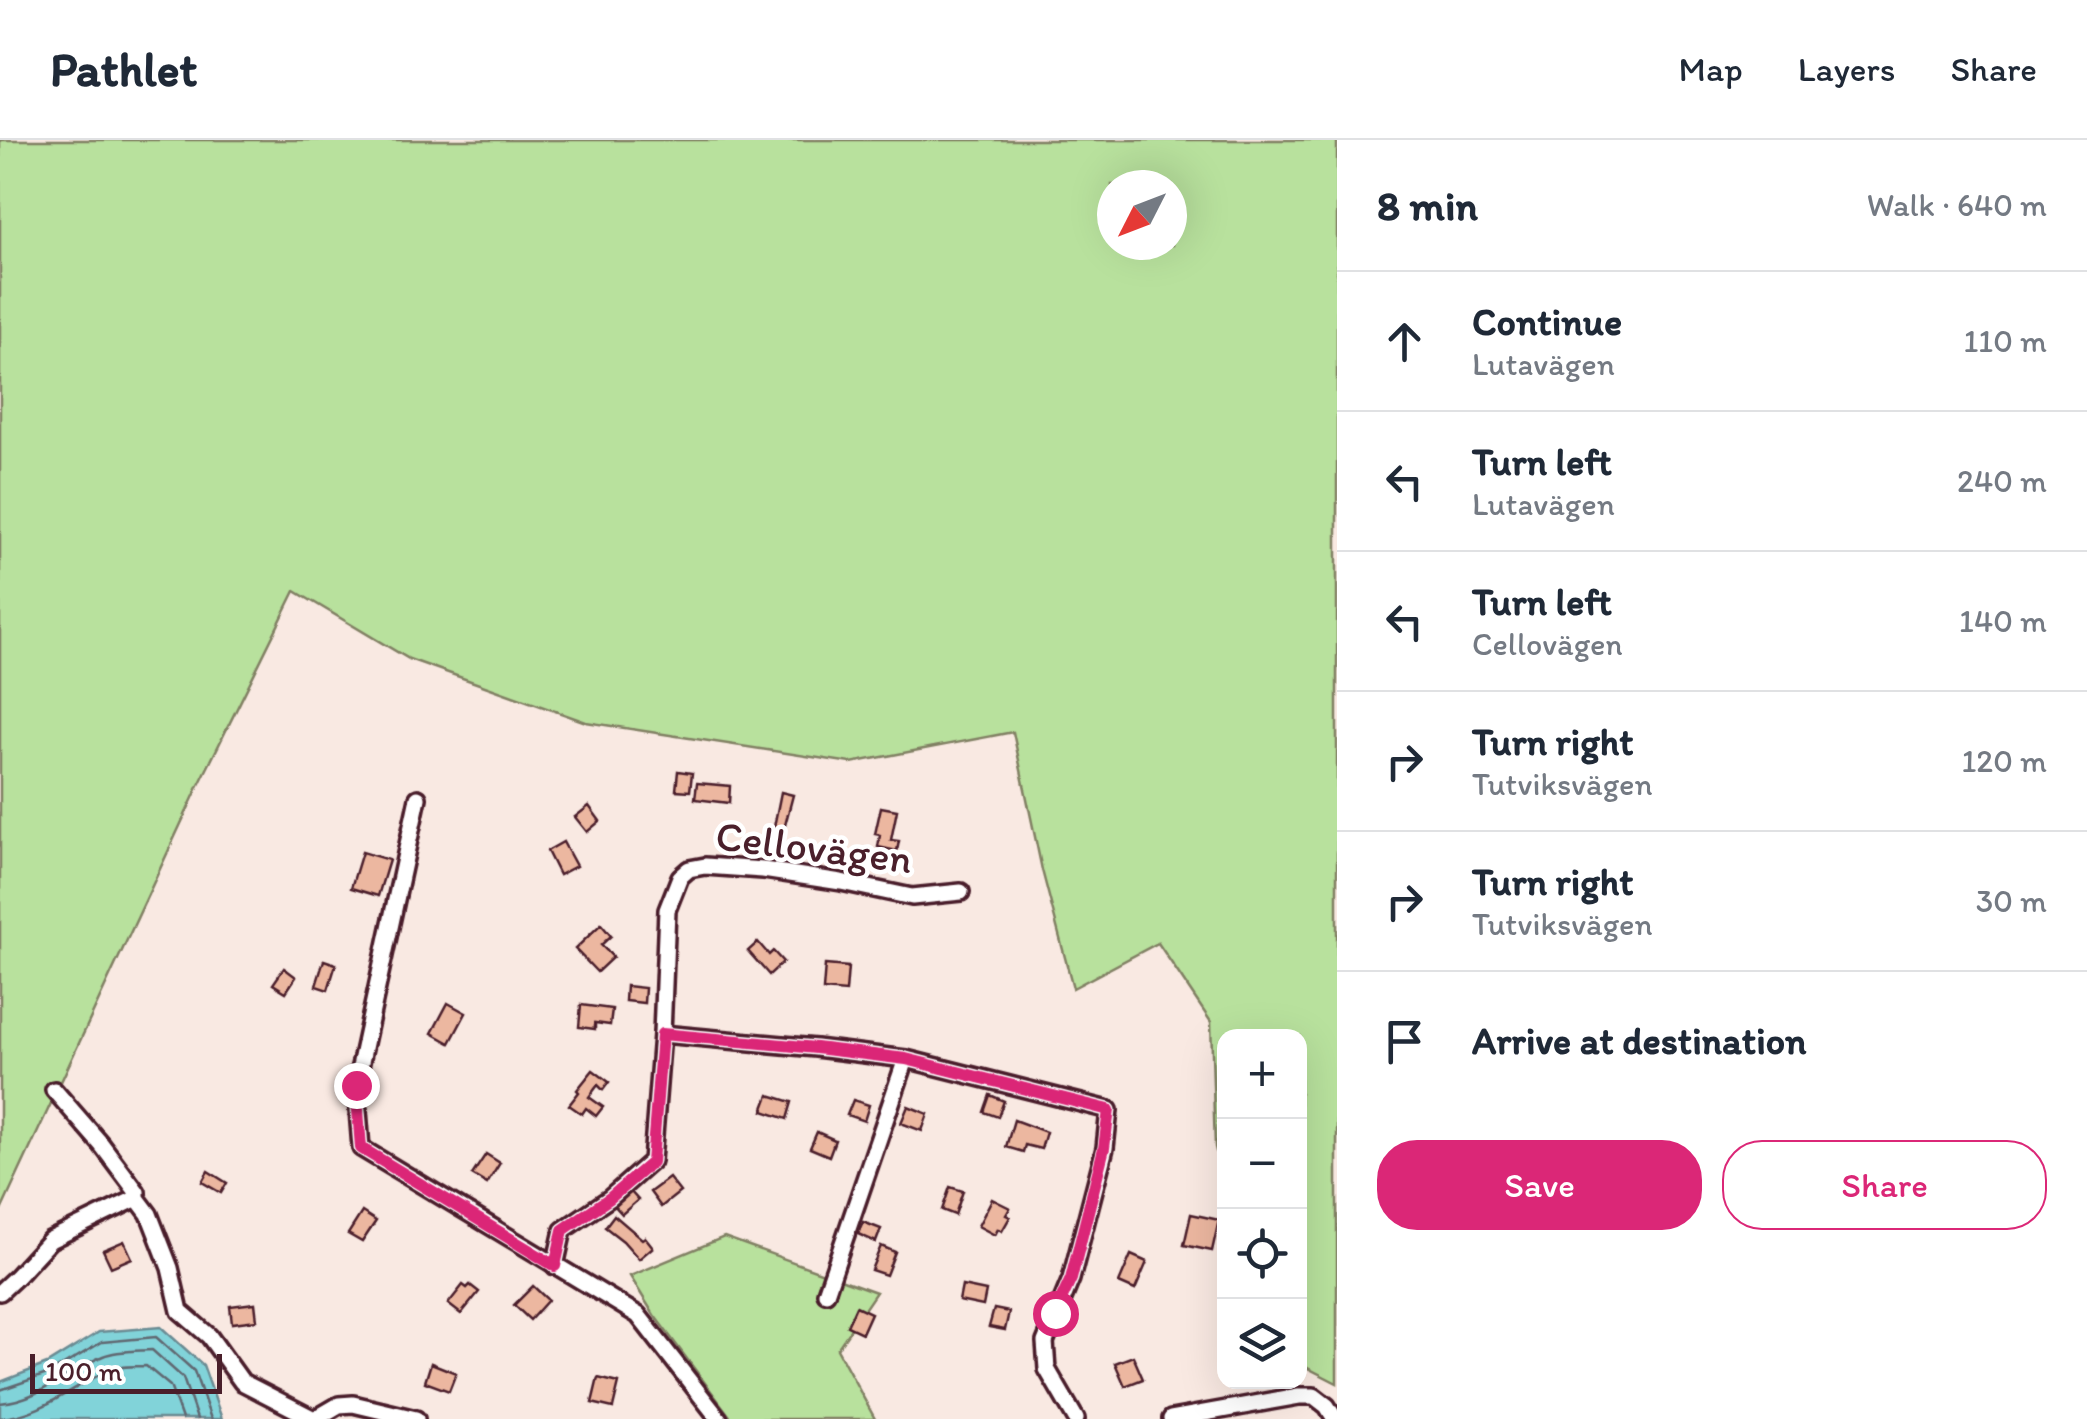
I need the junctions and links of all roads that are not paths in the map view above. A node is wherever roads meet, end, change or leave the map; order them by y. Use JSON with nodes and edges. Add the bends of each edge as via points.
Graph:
{"nodes":[{"id":1,"x":418,"y":798,"type":"dead end"},
{"id":2,"x":961,"y":892,"type":"dead end"},
{"id":3,"x":662,"y":1034,"type":"junction"},
{"id":4,"x":906,"y":1059,"type":"junction"},
{"id":5,"x":54,"y":1090,"type":"dead end"},
{"id":6,"x":138,"y":1198,"type":"junction"},
{"id":7,"x":555,"y":1266,"type":"junction"},
{"id":8,"x":0,"y":1292,"type":"edge"},
{"id":9,"x":826,"y":1293,"type":"dead end"},
{"id":10,"x":314,"y":1419,"type":"edge"},
{"id":11,"x":416,"y":1419,"type":"edge"},
{"id":12,"x":719,"y":1419,"type":"edge"},
{"id":13,"x":1076,"y":1419,"type":"edge"},
{"id":14,"x":1171,"y":1419,"type":"edge"},
{"id":15,"x":1336,"y":1419,"type":"edge"}],
"edges":[{"from":1,"to":7,"type":"street","via":[[356,1085],[361,1148]]},
{"from":2,"to":3,"type":"street","name":"Cellovägen","via":[[912,897],[763,870],[690,869],[666,910]]},
{"from":3,"to":4,"type":"street"},
{"from":3,"to":7,"type":"street","name":"Cellovägen","via":[[652,1162],[563,1230]]},
{"from":4,"to":9,"type":"street"},
{"from":4,"to":13,"type":"street","via":[[1109,1110],[1071,1279],[1045,1342],[1047,1370]]},
{"from":5,"to":6,"type":"street"},
{"from":6,"to":8,"type":"street","via":[[50,1240]]},
{"from":6,"to":10,"type":"street","via":[[163,1250],[180,1312],[210,1336],[242,1382]]},
{"from":7,"to":12,"type":"street","via":[[638,1315]]},
{"from":10,"to":11,"type":"street","via":[[352,1404]]},
{"from":14,"to":15,"type":"street","via":[[1314,1396]]}]}
